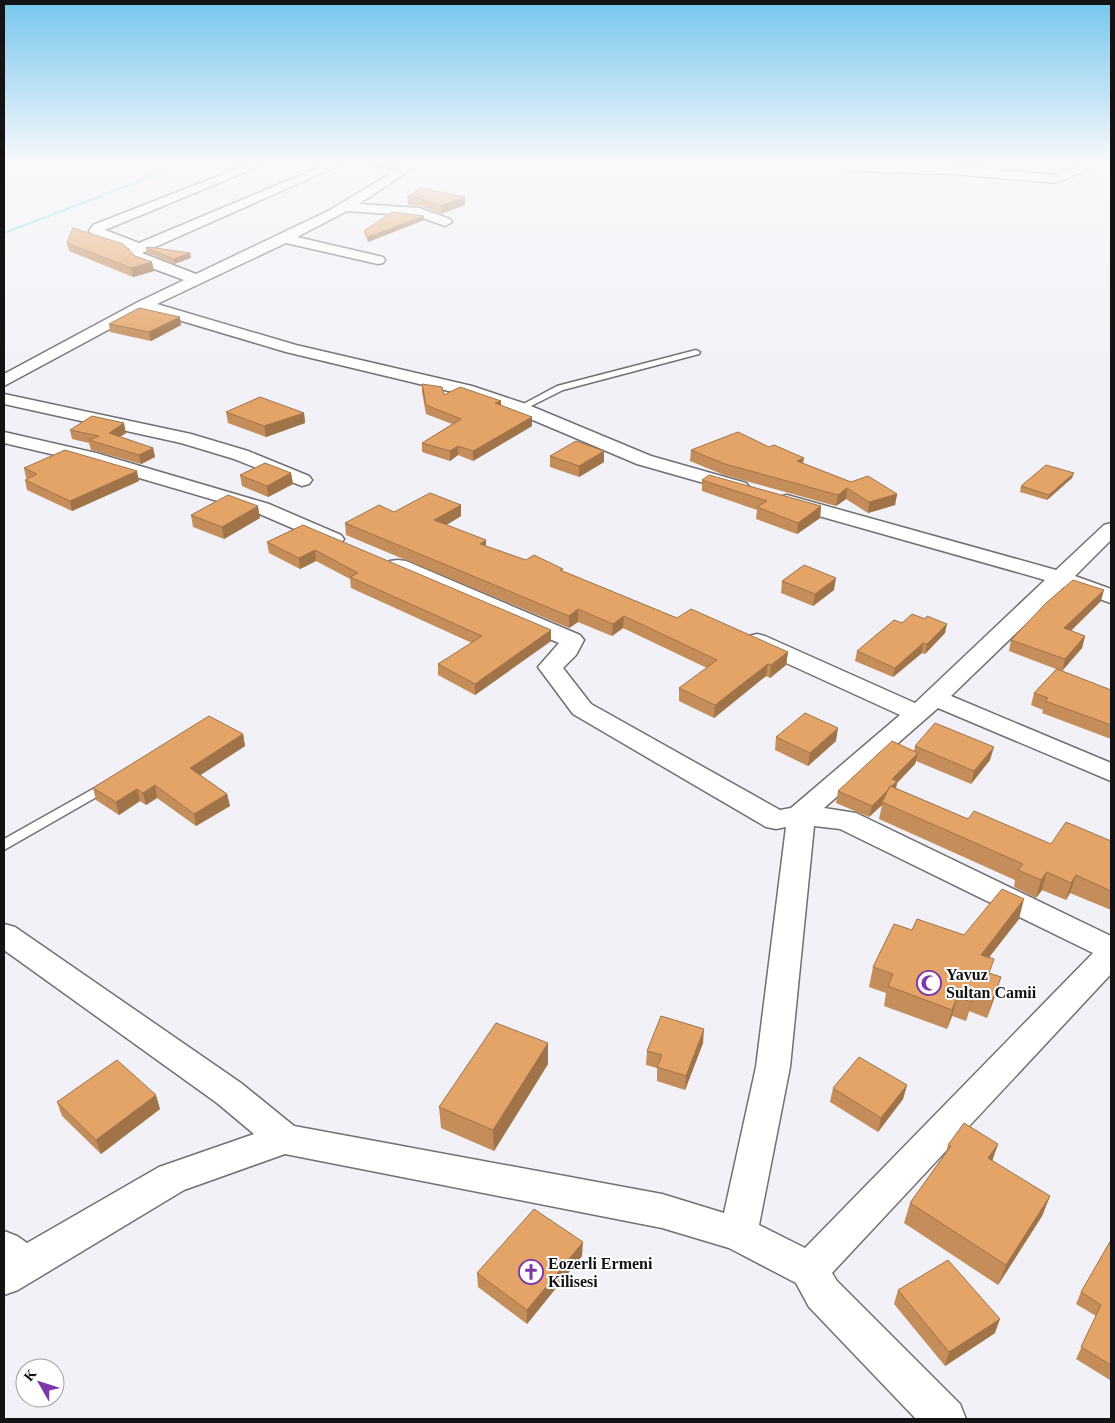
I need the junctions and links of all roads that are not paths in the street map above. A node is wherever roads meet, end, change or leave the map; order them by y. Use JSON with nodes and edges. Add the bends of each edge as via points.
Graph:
{"nodes":[{"id":1,"x":96,"y":230,"type":"edge"},
{"id":2,"x":180,"y":230,"type":"edge"},
{"id":3,"x":302,"y":230,"type":"edge"},
{"id":4,"x":286,"y":239,"type":"junction"},
{"id":5,"x":139,"y":248,"type":"junction"},
{"id":6,"x":378,"y":260,"type":"dead end"},
{"id":7,"x":196,"y":280,"type":"junction"},
{"id":8,"x":143,"y":305,"type":"junction"},
{"id":9,"x":696,"y":352,"type":"dead end"},
{"id":10,"x":4,"y":381,"type":"edge"},
{"id":11,"x":4,"y":399,"type":"edge"},
{"id":12,"x":520,"y":408,"type":"junction"},
{"id":13,"x":4,"y":438,"type":"edge"},
{"id":14,"x":302,"y":480,"type":"dead end"},
{"id":15,"x":1111,"y":529,"type":"edge"},
{"id":16,"x":352,"y":546,"type":"edge"},
{"id":17,"x":378,"y":557,"type":"edge"},
{"id":18,"x":1060,"y":578,"type":"junction"},
{"id":19,"x":1111,"y":596,"type":"edge"},
{"id":20,"x":733,"y":630,"type":"edge"},
{"id":21,"x":926,"y":705,"type":"junction"},
{"id":22,"x":1111,"y":773,"type":"edge"},
{"id":23,"x":119,"y":778,"type":"edge"},
{"id":24,"x":800,"y":815,"type":"junction"},
{"id":25,"x":4,"y":845,"type":"edge"},
{"id":26,"x":4,"y":935,"type":"edge"},
{"id":27,"x":1111,"y":949,"type":"edge"},
{"id":28,"x":1111,"y":954,"type":"edge"},
{"id":29,"x":285,"y":1139,"type":"junction"},
{"id":30,"x":738,"y":1234,"type":"junction"},
{"id":31,"x":10,"y":1263,"type":"edge"},
{"id":32,"x":810,"y":1270,"type":"junction"},
{"id":33,"x":945,"y":1419,"type":"edge"}],
"edges":[{"from":1,"to":5,"type":"street"},
{"from":2,"to":5,"type":"street"},
{"from":3,"to":4,"type":"street"},
{"from":4,"to":6,"type":"street"},
{"from":4,"to":7,"type":"street"},
{"from":5,"to":7,"type":"street","via":[[133,254],[143,260]]},
{"from":7,"to":8,"type":"street"},
{"from":8,"to":10,"type":"street"},
{"from":8,"to":12,"type":"street","via":[[292,349],[466,390]]},
{"from":9,"to":12,"type":"lane","via":[[560,388]]},
{"from":11,"to":14,"type":"street","via":[[185,438]]},
{"from":12,"to":18,"type":"street","via":[[644,460]]},
{"from":13,"to":16,"type":"street","via":[[89,456],[262,508]]},
{"from":15,"to":18,"type":"street"},
{"from":17,"to":24,"type":"street","via":[[572,640],[568,650],[550,667],[582,709],[776,820]]},
{"from":18,"to":19,"type":"street"},
{"from":18,"to":21,"type":"street"},
{"from":20,"to":21,"type":"street"},
{"from":21,"to":22,"type":"street"},
{"from":21,"to":24,"type":"street"},
{"from":23,"to":25,"type":"lane"},
{"from":24,"to":27,"type":"street","via":[[846,820]]},
{"from":24,"to":30,"type":"street","via":[[800,843],[773,1067]]},
{"from":26,"to":29,"type":"street","via":[[229,1093]]},
{"from":28,"to":32,"type":"street"},
{"from":29,"to":30,"type":"street","via":[[662,1211]]},
{"from":29,"to":31,"type":"street","via":[[172,1178]]},
{"from":30,"to":32,"type":"street"},
{"from":32,"to":33,"type":"street","via":[[823,1294]]}]}
